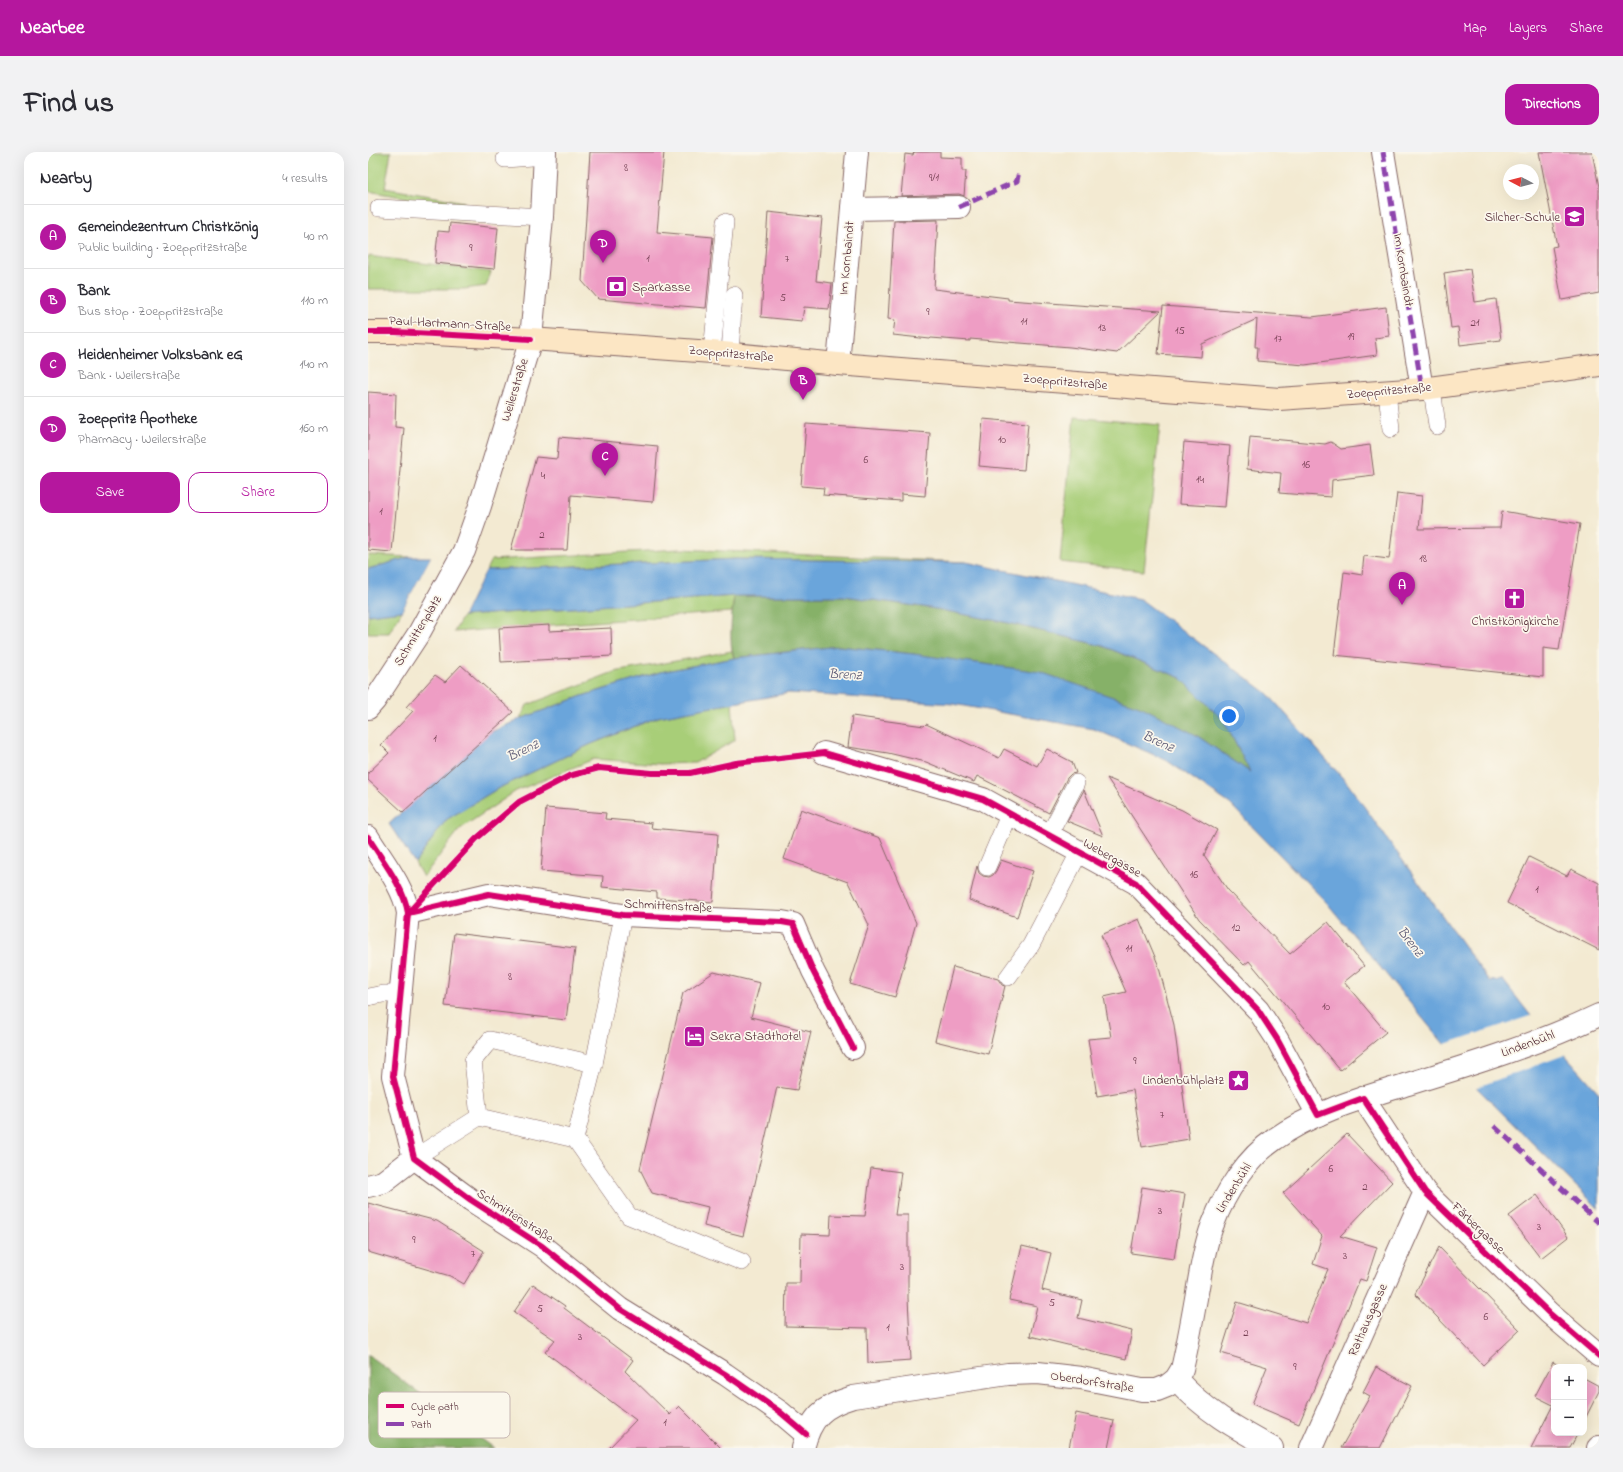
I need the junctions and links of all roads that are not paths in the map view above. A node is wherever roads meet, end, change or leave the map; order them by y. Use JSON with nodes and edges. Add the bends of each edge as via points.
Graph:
{"nodes":[{"id":1,"x":857,"y":152,"type":"edge"},
{"id":2,"x":1383,"y":152,"type":"edge"},
{"id":3,"x":545,"y":154,"type":"edge"},
{"id":4,"x":505,"y":160,"type":"dead end"},
{"id":5,"x":959,"y":207,"type":"dead end"},
{"id":6,"x":379,"y":208,"type":"dead end"},
{"id":7,"x":852,"y":209,"type":"junction"},
{"id":8,"x":542,"y":217,"type":"junction"},
{"id":9,"x":725,"y":222,"type":"dead end"},
{"id":10,"x":734,"y":295,"type":"dead end"},
{"id":11,"x":368,"y":332,"type":"edge"},
{"id":12,"x":531,"y":339,"type":"junction"},
{"id":13,"x":721,"y":352,"type":"junction"},
{"id":14,"x":838,"y":364,"type":"junction"},
{"id":15,"x":1599,"y":365,"type":"edge"},
{"id":16,"x":1427,"y":388,"type":"junction"},
{"id":17,"x":1388,"y":392,"type":"junction"},
{"id":18,"x":1437,"y":426,"type":"dead end"},
{"id":19,"x":1391,"y":429,"type":"dead end"},
{"id":20,"x":464,"y":552,"type":"joint"},
{"id":21,"x":368,"y":708,"type":"edge"},
{"id":22,"x":824,"y":753,"type":"dead end"},
{"id":23,"x":1076,"y":782,"type":"dead end"},
{"id":24,"x":1010,"y":813,"type":"junction"},
{"id":25,"x":1049,"y":835,"type":"junction"},
{"id":26,"x":368,"y":837,"type":"edge"},
{"id":27,"x":1080,"y":852,"type":"junction"},
{"id":28,"x":987,"y":867,"type":"dead end"},
{"id":29,"x":408,"y":912,"type":"junction"},
{"id":30,"x":623,"y":915,"type":"junction"},
{"id":31,"x":1008,"y":977,"type":"dead end"},
{"id":32,"x":400,"y":994,"type":"junction"},
{"id":33,"x":368,"y":997,"type":"edge"},
{"id":34,"x":1590,"y":1019,"type":"edge"},
{"id":35,"x":853,"y":1048,"type":"dead end"},
{"id":36,"x":594,"y":1064,"type":"junction"},
{"id":37,"x":1363,"y":1098,"type":"junction"},
{"id":38,"x":1318,"y":1115,"type":"junction"},
{"id":39,"x":479,"y":1117,"type":"junction"},
{"id":40,"x":575,"y":1139,"type":"junction"},
{"id":41,"x":414,"y":1158,"type":"junction"},
{"id":42,"x":368,"y":1186,"type":"edge"},
{"id":43,"x":1425,"y":1192,"type":"junction"},
{"id":44,"x":742,"y":1262,"type":"dead end"},
{"id":45,"x":1599,"y":1356,"type":"edge"},
{"id":46,"x":1176,"y":1379,"type":"junction"},
{"id":47,"x":805,"y":1441,"type":"edge"},
{"id":48,"x":1272,"y":1448,"type":"edge"},
{"id":49,"x":1311,"y":1448,"type":"edge"}],
"edges":[{"from":1,"to":7,"type":"street","name":"Im Kornbaindt"},
{"from":2,"to":16,"type":"street","name":"Im Kornbaindt"},
{"from":3,"to":4,"type":"lane"},
{"from":3,"to":8,"type":"street","name":"Weilerstraße"},
{"from":5,"to":7,"type":"street"},
{"from":6,"to":8,"type":"lane"},
{"from":7,"to":14,"type":"street","name":"Im Kornbaindt"},
{"from":8,"to":12,"type":"street","name":"Weilerstraße"},
{"from":9,"to":13,"type":"lane"},
{"from":10,"to":13,"type":"lane"},
{"from":11,"to":12,"type":"main road","name":"Paul-Hartmann-Straße"},
{"from":12,"to":13,"type":"main road","name":"Zoeppritzstraße"},
{"from":12,"to":20,"type":"street","name":"Weilerstraße"},
{"from":13,"to":14,"type":"main road","name":"Zoeppritzstraße"},
{"from":14,"to":17,"type":"main road","name":"Zoeppritzstraße","via":[[1279,399]]},
{"from":15,"to":16,"type":"main road","name":"Zoeppritzstraße"},
{"from":16,"to":17,"type":"main road","name":"Zoeppritzstraße"},
{"from":16,"to":18,"type":"lane"},
{"from":17,"to":19,"type":"lane"},
{"from":20,"to":21,"type":"street","name":"Schmittenplatz","via":[[419,633]]},
{"from":22,"to":24,"type":"street","name":"Webergasse","via":[[983,799]]},
{"from":23,"to":25,"type":"lane"},
{"from":24,"to":25,"type":"street","name":"Webergasse"},
{"from":24,"to":28,"type":"lane"},
{"from":25,"to":27,"type":"street","name":"Webergasse"},
{"from":26,"to":29,"type":"street","via":[[401,891]]},
{"from":27,"to":31,"type":"lane","via":[[1031,945]]},
{"from":27,"to":38,"type":"street","name":"Webergasse","via":[[1136,883],[1258,1010],[1277,1039]]},
{"from":29,"to":30,"type":"street","name":"Schmittenstraße","via":[[489,894]]},
{"from":29,"to":32,"type":"street"},
{"from":30,"to":35,"type":"street","name":"Schmittenstraße","via":[[793,924],[813,971]]},
{"from":30,"to":36,"type":"lane"},
{"from":32,"to":33,"type":"lane"},
{"from":32,"to":41,"type":"street","via":[[393,1076]]},
{"from":34,"to":37,"type":"street","name":"Lindenbühl","via":[[1513,1050]]},
{"from":36,"to":39,"type":"lane","via":[[490,1040],[473,1061]]},
{"from":36,"to":40,"type":"lane"},
{"from":37,"to":38,"type":"street","name":"Lindenbühl"},
{"from":37,"to":43,"type":"street","name":"Färbergasse"},
{"from":38,"to":46,"type":"street","name":"Lindenbühl","via":[[1288,1130],[1255,1156],[1224,1201],[1213,1224],[1205,1252],[1182,1369]]},
{"from":39,"to":40,"type":"lane"},
{"from":39,"to":41,"type":"lane"},
{"from":40,"to":44,"type":"lane","via":[[628,1216]]},
{"from":41,"to":42,"type":"street","via":[[383,1182]]},
{"from":41,"to":47,"type":"street","name":"Schmittenstraße","via":[[471,1200],[542,1246],[620,1309],[725,1374],[780,1412]]},
{"from":43,"to":45,"type":"street","name":"Färbergasse","via":[[1549,1313]]},
{"from":43,"to":49,"type":"street","name":"Rathausgasse"},
{"from":46,"to":47,"type":"street","name":"Oberdorfstraße","via":[[1157,1390],[1142,1390],[1062,1375],[1008,1374],[861,1396],[837,1402],[822,1411],[812,1422]]},
{"from":46,"to":48,"type":"street","via":[[1191,1396],[1219,1418]]}]}
